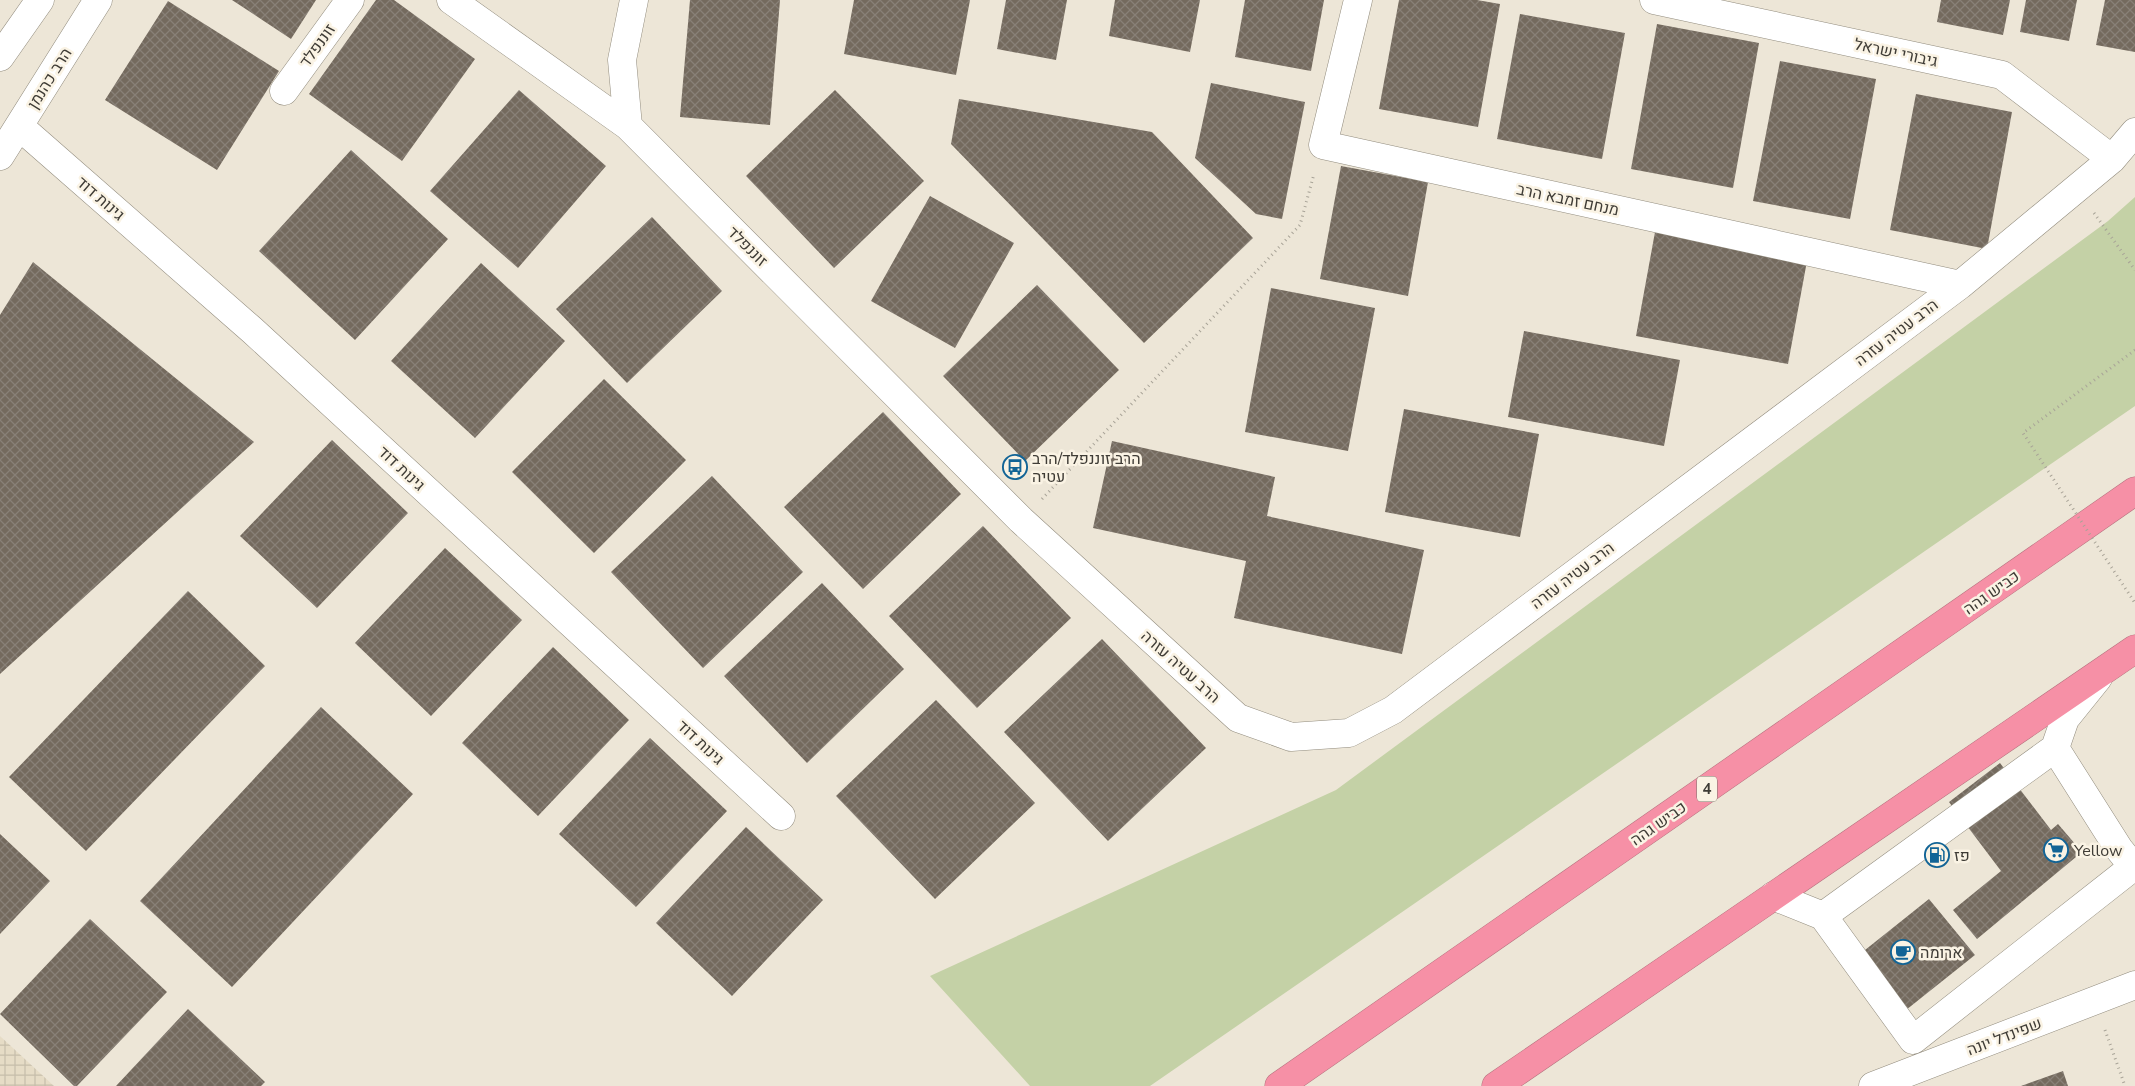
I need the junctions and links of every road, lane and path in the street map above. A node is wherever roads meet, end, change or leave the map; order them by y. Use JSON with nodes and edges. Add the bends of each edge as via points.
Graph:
{"nodes":[{"id":1,"x":40,"y":0,"type":"edge"},
{"id":2,"x":98,"y":0,"type":"edge"},
{"id":3,"x":350,"y":0,"type":"edge"},
{"id":4,"x":451,"y":0,"type":"edge"},
{"id":5,"x":634,"y":0,"type":"edge"},
{"id":6,"x":1358,"y":0,"type":"edge"},
{"id":7,"x":1654,"y":0,"type":"edge"},
{"id":8,"x":0,"y":57,"type":"edge"},
{"id":9,"x":284,"y":91,"type":"dead end"},
{"id":10,"x":19,"y":126,"type":"junction"},
{"id":11,"x":628,"y":126,"type":"junction"},
{"id":12,"x":2135,"y":132,"type":"edge"},
{"id":13,"x":1323,"y":145,"type":"junction"},
{"id":14,"x":0,"y":156,"type":"edge"},
{"id":15,"x":2112,"y":159,"type":"junction"},
{"id":16,"x":2075,"y":189,"type":"junction"},
{"id":17,"x":2135,"y":270,"type":"edge"},
{"id":18,"x":1960,"y":284,"type":"junction"},
{"id":19,"x":2135,"y":350,"type":"edge"},
{"id":20,"x":2135,"y":491,"type":"edge"},
{"id":21,"x":1021,"y":520,"type":"junction"},
{"id":22,"x":2135,"y":603,"type":"edge"},
{"id":23,"x":2135,"y":649,"type":"edge"},
{"id":24,"x":2104,"y":670,"type":"junction"},
{"id":25,"x":2055,"y":748,"type":"junction"},
{"id":26,"x":781,"y":816,"type":"dead end"},
{"id":27,"x":2134,"y":868,"type":"edge"},
{"id":28,"x":1774,"y":896,"type":"junction"},
{"id":29,"x":1822,"y":916,"type":"junction"},
{"id":30,"x":2135,"y":986,"type":"edge"},
{"id":31,"x":2094,"y":1001,"type":"junction"},
{"id":32,"x":1279,"y":1086,"type":"edge"},
{"id":33,"x":1496,"y":1086,"type":"edge"},
{"id":34,"x":1873,"y":1086,"type":"edge"},
{"id":35,"x":2125,"y":1086,"type":"edge"}],
"edges":[{"from":1,"to":8,"type":"street"},
{"from":2,"to":10,"type":"street","name":"הרב כהנמן"},
{"from":3,"to":9,"type":"street","name":"זוננפלד"},
{"from":4,"to":11,"type":"street","name":"זוננפלד"},
{"from":5,"to":11,"type":"street","via":[[622,60]]},
{"from":6,"to":13,"type":"street"},
{"from":7,"to":15,"type":"street","name":"גיבורי ישראל","via":[[2002,75]]},
{"from":10,"to":14,"type":"street","name":"הרב כהנמן"},
{"from":10,"to":26,"type":"street","name":"גינות דוד","via":[[252,330]]},
{"from":11,"to":21,"type":"street","name":"זוננפלד"},
{"from":12,"to":15,"type":"street","name":"הרב עטיה עזרה"},
{"from":13,"to":18,"type":"street","name":"מנחם זמבא הרב"},
{"from":13,"to":21,"type":"path","via":[[1300,225]]},
{"from":15,"to":16,"type":"street","name":"הרב עטיה עזרה"},
{"from":16,"to":17,"type":"path"},
{"from":16,"to":18,"type":"street","name":"הרב עטיה עזרה"},
{"from":18,"to":21,"type":"street","name":"הרב עטיה עזרה","via":[[1393,710],[1349,733],[1292,737],[1238,718]]},
{"from":19,"to":22,"type":"path","bridge":true,"via":[[2023,433]]},
{"from":20,"to":32,"type":"highway","name":"כביש גהה","number":"4"},
{"from":23,"to":24,"type":"highway"},
{"from":24,"to":25,"type":"street","via":[[2065,719]]},
{"from":24,"to":28,"type":"highway"},
{"from":25,"to":27,"type":"street","via":[[2119,850]]},
{"from":25,"to":29,"type":"street"},
{"from":27,"to":29,"type":"street","via":[[1913,1040]]},
{"from":28,"to":29,"type":"street"},
{"from":28,"to":33,"type":"highway"},
{"from":30,"to":31,"type":"street","name":"שפינדל יונה"},
{"from":31,"to":34,"type":"street","name":"שפינדל יונה"},
{"from":31,"to":35,"type":"path"}]}
